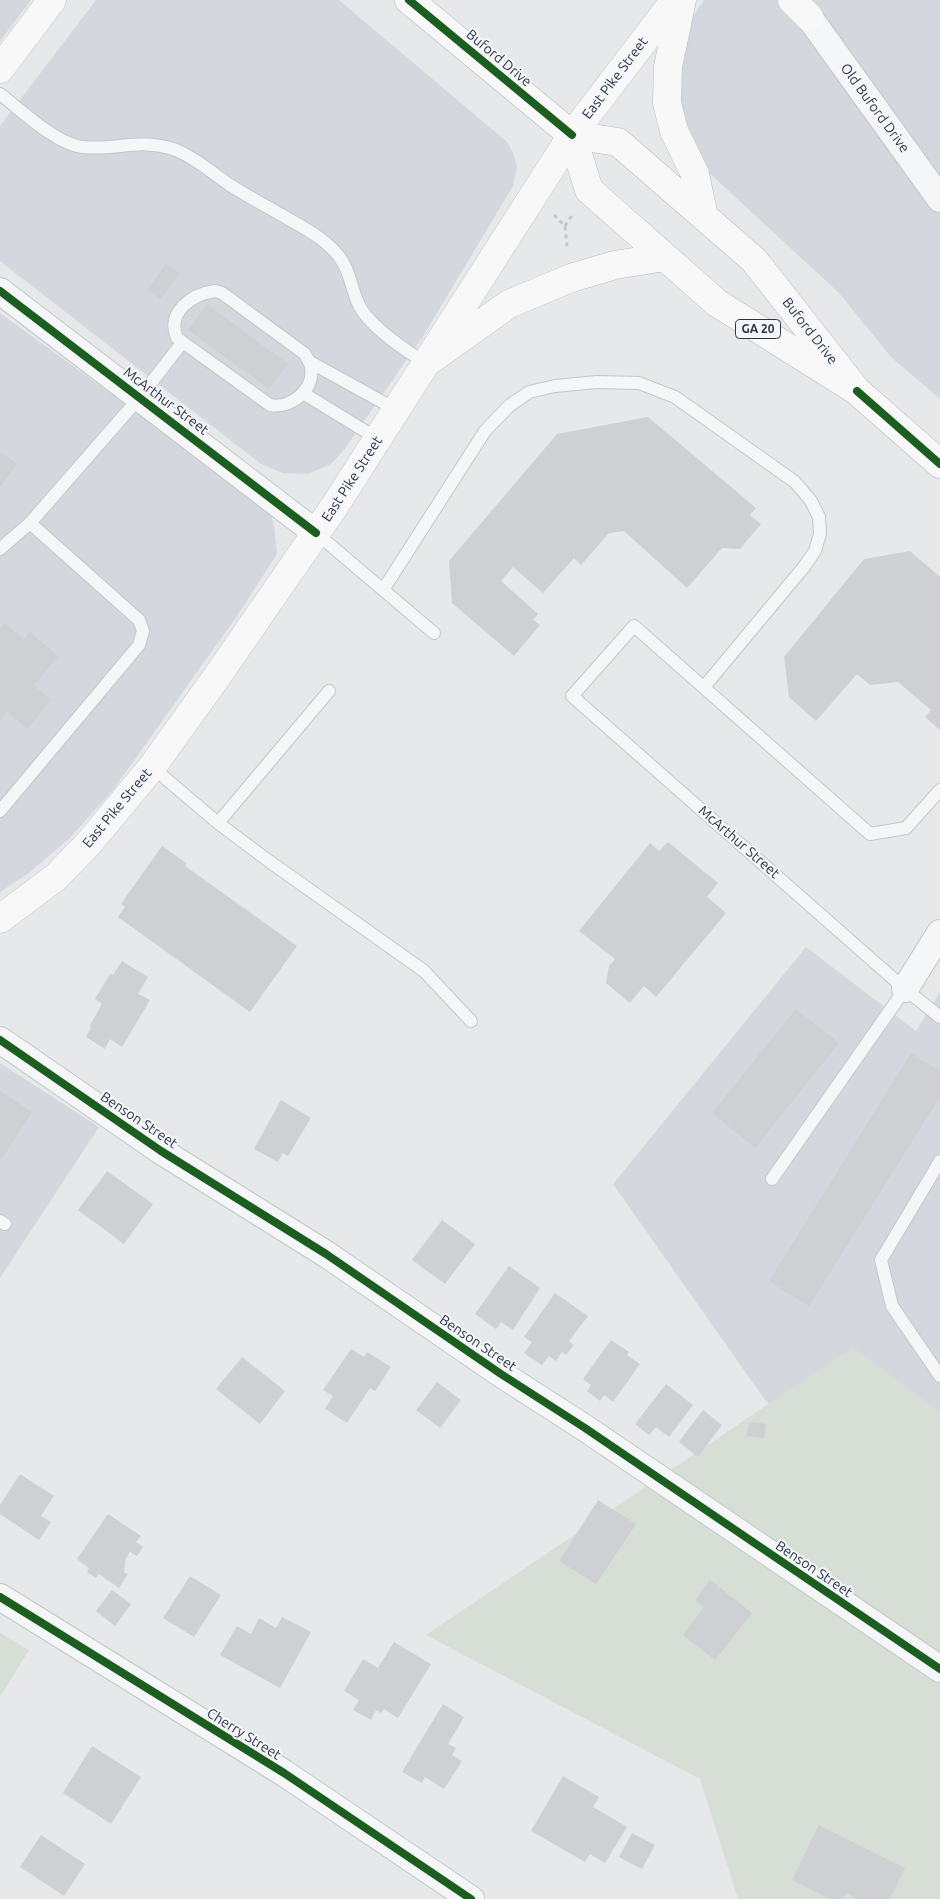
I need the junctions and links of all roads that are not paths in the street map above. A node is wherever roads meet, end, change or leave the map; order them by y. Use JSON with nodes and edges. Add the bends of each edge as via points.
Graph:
{"nodes":[{"id":1,"x":52,"y":0,"type":"edge"},
{"id":2,"x":409,"y":0,"type":"edge"},
{"id":3,"x":674,"y":0,"type":"edge"},
{"id":4,"x":682,"y":0,"type":"edge"},
{"id":5,"x":802,"y":6,"type":"edge"},
{"id":6,"x":0,"y":69,"type":"edge"},
{"id":7,"x":0,"y":94,"type":"edge"},
{"id":8,"x":572,"y":135,"type":"junction"},
{"id":9,"x":940,"y":199,"type":"edge"},
{"id":10,"x":704,"y":217,"type":"junction"},
{"id":11,"x":665,"y":257,"type":"junction"},
{"id":12,"x":0,"y":291,"type":"edge"},
{"id":13,"x":182,"y":343,"type":"junction"},
{"id":14,"x":310,"y":362,"type":"junction"},
{"id":15,"x":426,"y":363,"type":"junction"},
{"id":16,"x":857,"y":391,"type":"junction"},
{"id":17,"x":303,"y":393,"type":"junction"},
{"id":18,"x":140,"y":397,"type":"junction"},
{"id":19,"x":397,"y":410,"type":"junction"},
{"id":20,"x":378,"y":439,"type":"junction"},
{"id":21,"x":937,"y":455,"type":"edge"},
{"id":22,"x":30,"y":523,"type":"junction"},
{"id":23,"x":316,"y":533,"type":"junction"},
{"id":24,"x":0,"y":549,"type":"edge"},
{"id":25,"x":383,"y":590,"type":"junction"},
{"id":26,"x":434,"y":633,"type":"dead end"},
{"id":27,"x":704,"y":687,"type":"junction"},
{"id":28,"x":329,"y":691,"type":"dead end"},
{"id":29,"x":152,"y":767,"type":"junction"},
{"id":30,"x":940,"y":790,"type":"edge"},
{"id":31,"x":0,"y":811,"type":"edge"},
{"id":32,"x":218,"y":823,"type":"junction"},
{"id":33,"x":2,"y":917,"type":"edge"},
{"id":34,"x":940,"y":933,"type":"edge"},
{"id":35,"x":905,"y":989,"type":"junction"},
{"id":36,"x":940,"y":1017,"type":"edge"},
{"id":37,"x":471,"y":1021,"type":"dead end"},
{"id":38,"x":0,"y":1040,"type":"edge"},
{"id":39,"x":940,"y":1161,"type":"edge"},
{"id":40,"x":772,"y":1179,"type":"dead end"},
{"id":41,"x":940,"y":1376,"type":"edge"},
{"id":42,"x":0,"y":1597,"type":"edge"},
{"id":43,"x":940,"y":1669,"type":"edge"},
{"id":44,"x":471,"y":1899,"type":"edge"}],
"edges":[{"from":1,"to":6,"type":"main road"},
{"from":2,"to":8,"type":"main road","name":"Buford Drive"},
{"from":3,"to":8,"type":"main road","name":"East Pike Street"},
{"from":4,"to":10,"type":"main road","via":[[668,67],[667,103],[674,131],[695,174]]},
{"from":5,"to":9,"type":"street","name":"Old Buford Drive"},
{"from":7,"to":15,"type":"lane","via":[[60,139],[81,147],[132,143],[177,150],[253,200],[293,221],[326,243],[343,261],[360,308],[402,348]]},
{"from":8,"to":10,"type":"main road","name":"Buford Drive","number":"GA 20","via":[[618,142]]},
{"from":8,"to":11,"type":"main road","name":"Buford Drive","number":"GA 20","via":[[589,190]]},
{"from":8,"to":15,"type":"main road","name":"East Pike Street"},
{"from":10,"to":16,"type":"main road","name":"Buford Drive","number":"GA 20","via":[[754,260]]},
{"from":11,"to":15,"type":"main road","via":[[615,265],[571,278],[509,304]]},
{"from":11,"to":16,"type":"main road","name":"Buford Drive","number":"GA 20","via":[[717,303]]},
{"from":12,"to":18,"type":"street","name":"McArthur Street"},
{"from":13,"to":14,"type":"lane","via":[[176,338],[174,323],[183,306],[196,295],[215,291],[295,346]]},
{"from":13,"to":17,"type":"lane","via":[[270,405],[292,402]]},
{"from":13,"to":18,"type":"lane"},
{"from":14,"to":17,"type":"lane","via":[[312,376]]},
{"from":14,"to":19,"type":"lane"},
{"from":15,"to":19,"type":"main road","name":"East Pike Street"},
{"from":16,"to":21,"type":"main road","name":"Buford Drive","number":"GA 20"},
{"from":17,"to":20,"type":"lane"},
{"from":18,"to":22,"type":"lane"},
{"from":18,"to":23,"type":"street","name":"McArthur Street"},
{"from":19,"to":20,"type":"main road","name":"East Pike Street"},
{"from":20,"to":23,"type":"main road","name":"East Pike Street"},
{"from":22,"to":24,"type":"lane"},
{"from":22,"to":31,"type":"lane","via":[[139,620],[143,631],[139,645]]},
{"from":23,"to":25,"type":"lane"},
{"from":23,"to":29,"type":"main road","name":"East Pike Street"},
{"from":25,"to":26,"type":"lane"},
{"from":25,"to":27,"type":"lane","via":[[485,431],[509,406],[529,392],[555,386],[639,383],[675,397],[795,482],[819,517],[820,534],[815,551],[804,568]]},
{"from":27,"to":30,"type":"lane","via":[[870,834],[906,828]]},
{"from":27,"to":35,"type":"lane","name":"McArthur Street","via":[[634,626],[572,696]]},
{"from":28,"to":32,"type":"lane"},
{"from":29,"to":32,"type":"lane"},
{"from":29,"to":33,"type":"main road","name":"East Pike Street","via":[[89,843],[56,877]]},
{"from":32,"to":37,"type":"lane","via":[[424,971]]},
{"from":34,"to":35,"type":"street"},
{"from":35,"to":36,"type":"lane","name":"McArthur Street"},
{"from":35,"to":40,"type":"lane"},
{"from":38,"to":43,"type":"street","name":"Benson Street","via":[[161,1151],[326,1254]]},
{"from":39,"to":41,"type":"lane","via":[[881,1260],[892,1306]]},
{"from":42,"to":44,"type":"street","name":"Cherry Street","via":[[284,1773]]}]}
